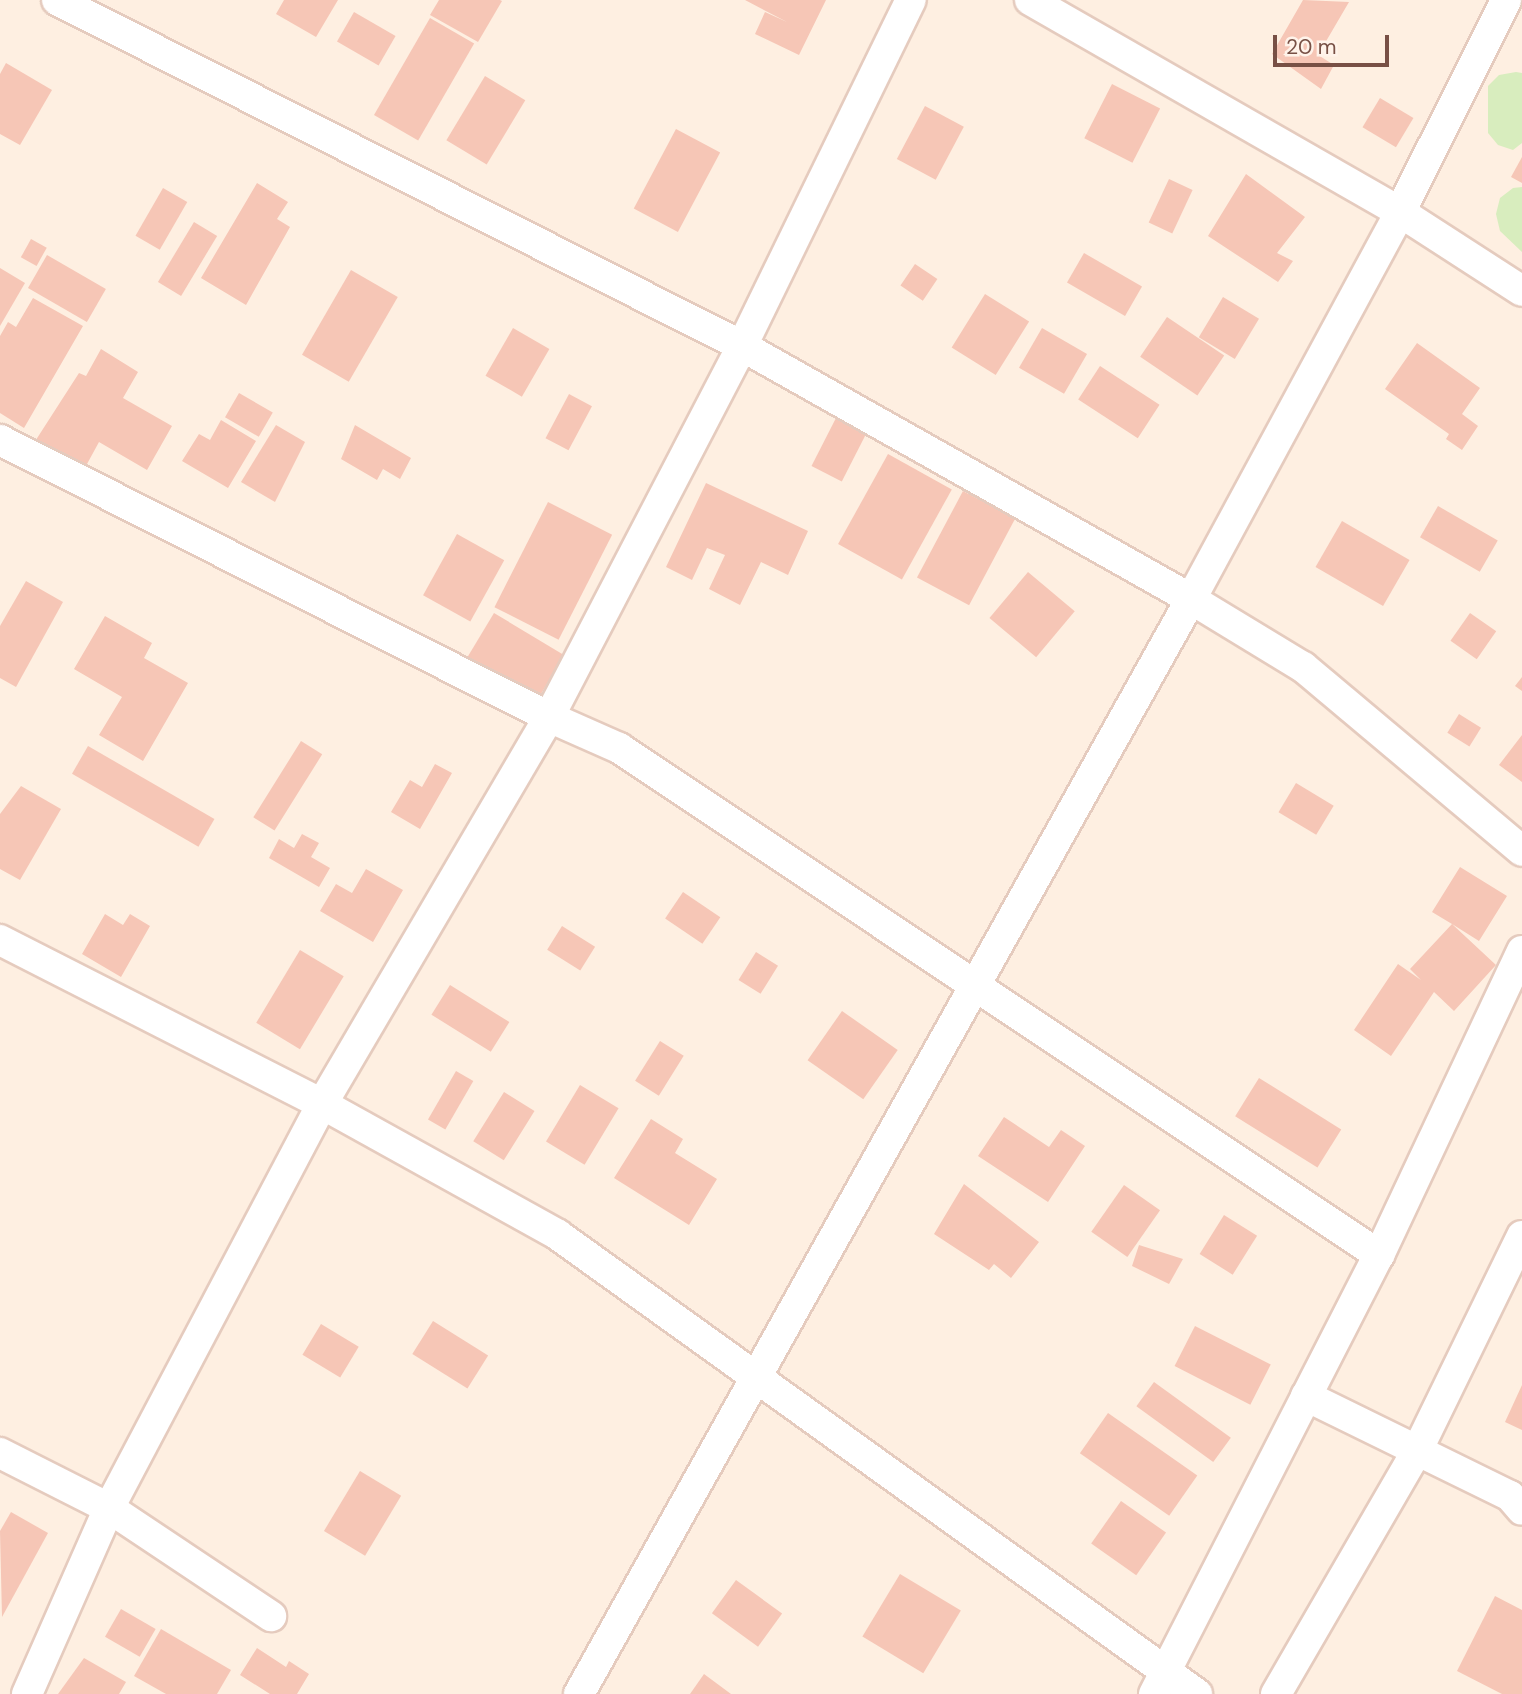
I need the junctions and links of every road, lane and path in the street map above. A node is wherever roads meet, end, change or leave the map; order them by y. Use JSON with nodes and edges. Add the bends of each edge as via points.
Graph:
{"nodes":[{"id":1,"x":57,"y":0,"type":"edge"},
{"id":2,"x":911,"y":0,"type":"edge"},
{"id":3,"x":1030,"y":0,"type":"edge"},
{"id":4,"x":1506,"y":0,"type":"edge"},
{"id":5,"x":1400,"y":212,"type":"junction"},
{"id":6,"x":1522,"y":291,"type":"edge"},
{"id":7,"x":742,"y":346,"type":"junction"},
{"id":8,"x":0,"y":440,"type":"edge"},
{"id":9,"x":1191,"y":599,"type":"junction"},
{"id":10,"x":549,"y":717,"type":"junction"},
{"id":11,"x":1522,"y":851,"type":"edge"},
{"id":12,"x":0,"y":940,"type":"edge"},
{"id":13,"x":1522,"y":951,"type":"edge"},
{"id":14,"x":975,"y":986,"type":"junction"},
{"id":15,"x":322,"y":1104,"type":"junction"},
{"id":16,"x":1522,"y":1237,"type":"edge"},
{"id":17,"x":1378,"y":1255,"type":"junction"},
{"id":18,"x":756,"y":1378,"type":"junction"},
{"id":19,"x":1306,"y":1396,"type":"junction"},
{"id":20,"x":1418,"y":1449,"type":"junction"},
{"id":21,"x":0,"y":1453,"type":"edge"},
{"id":22,"x":109,"y":1508,"type":"junction"},
{"id":23,"x":1522,"y":1510,"type":"edge"},
{"id":24,"x":271,"y":1616,"type":"dead end"},
{"id":25,"x":1159,"y":1683,"type":"edge"},
{"id":26,"x":27,"y":1694,"type":"edge"},
{"id":27,"x":579,"y":1694,"type":"edge"},
{"id":28,"x":1197,"y":1694,"type":"edge"},
{"id":29,"x":1276,"y":1694,"type":"edge"}],
"edges":[{"from":1,"to":7,"type":"street"},
{"from":2,"to":7,"type":"street"},
{"from":3,"to":5,"type":"street"},
{"from":4,"to":5,"type":"street"},
{"from":5,"to":6,"type":"street"},
{"from":5,"to":9,"type":"street"},
{"from":7,"to":9,"type":"street"},
{"from":7,"to":10,"type":"street"},
{"from":8,"to":10,"type":"street"},
{"from":9,"to":11,"type":"street","via":[[1303,667]]},
{"from":9,"to":14,"type":"street"},
{"from":10,"to":14,"type":"street","via":[[619,748]]},
{"from":10,"to":15,"type":"street"},
{"from":12,"to":15,"type":"street"},
{"from":13,"to":17,"type":"street"},
{"from":14,"to":17,"type":"street"},
{"from":14,"to":18,"type":"street"},
{"from":15,"to":18,"type":"street","via":[[558,1235]]},
{"from":15,"to":22,"type":"street"},
{"from":16,"to":20,"type":"street"},
{"from":17,"to":19,"type":"street"},
{"from":18,"to":25,"type":"street"},
{"from":18,"to":27,"type":"street"},
{"from":19,"to":20,"type":"street"},
{"from":19,"to":25,"type":"street"},
{"from":20,"to":23,"type":"street","via":[[1510,1496]]},
{"from":20,"to":29,"type":"street"},
{"from":21,"to":22,"type":"street"},
{"from":22,"to":24,"type":"street"},
{"from":22,"to":26,"type":"street"},
{"from":25,"to":28,"type":"street"}]}
